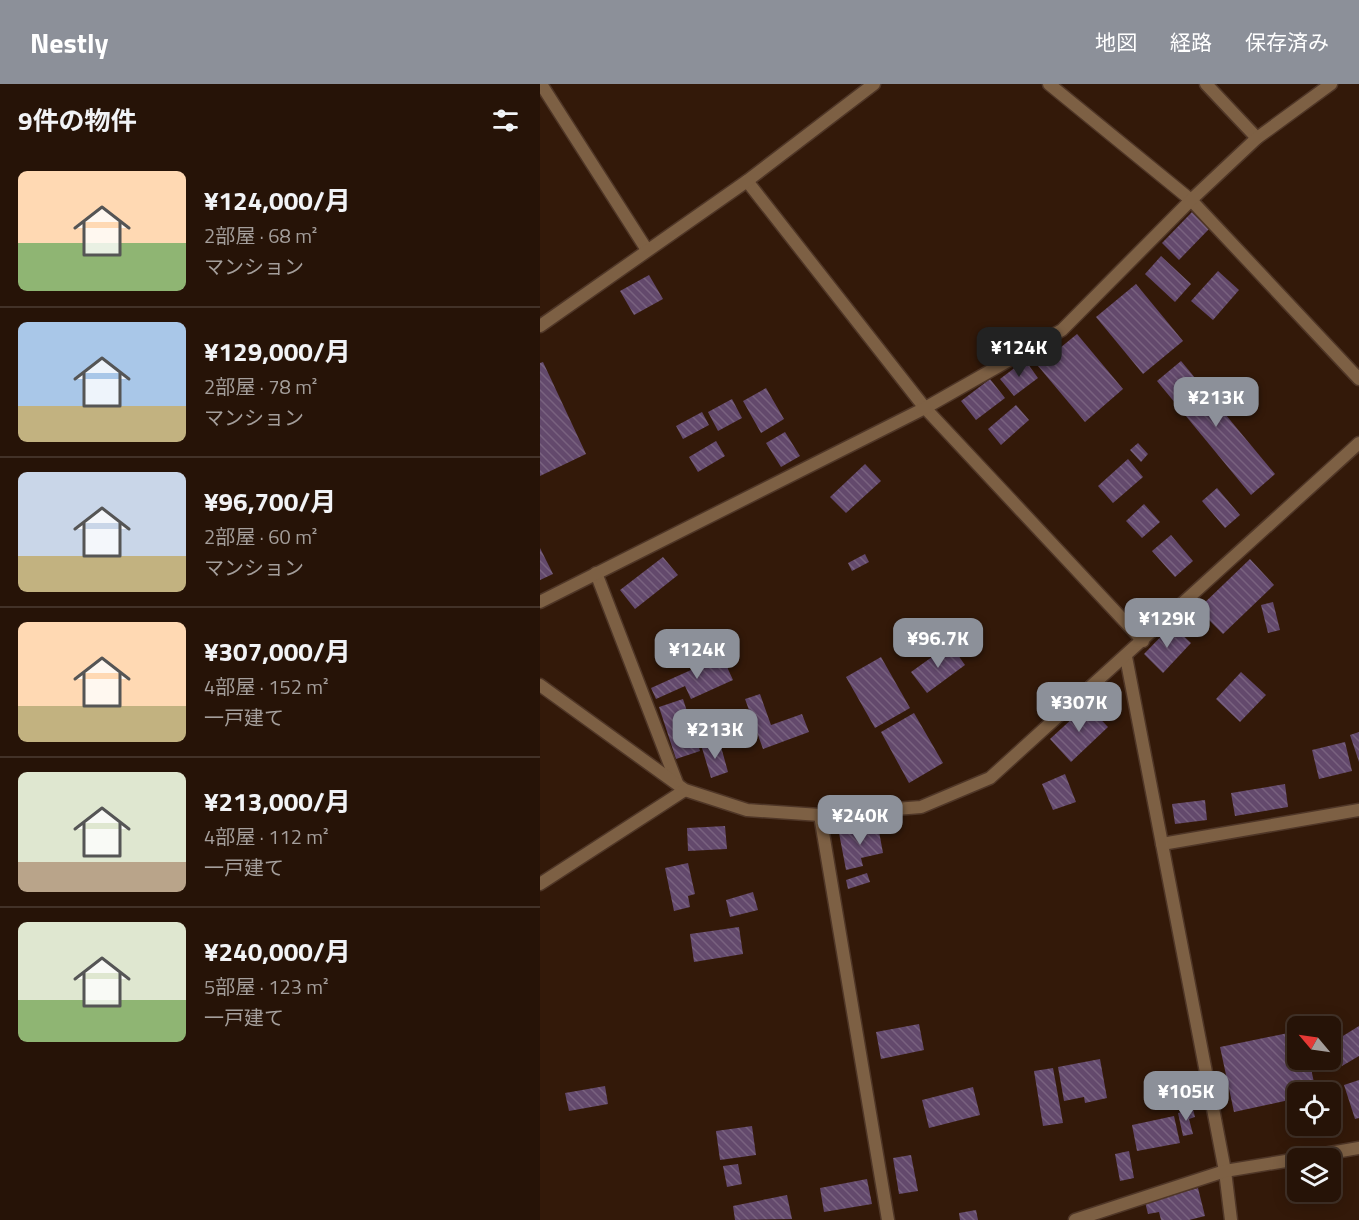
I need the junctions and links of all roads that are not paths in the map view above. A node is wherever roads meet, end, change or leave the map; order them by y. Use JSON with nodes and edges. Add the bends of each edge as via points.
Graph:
{"nodes":[{"id":1,"x":541,"y":84,"type":"edge"},
{"id":2,"x":874,"y":84,"type":"edge"},
{"id":3,"x":1049,"y":84,"type":"edge"},
{"id":4,"x":1206,"y":84,"type":"edge"},
{"id":5,"x":1331,"y":84,"type":"edge"},
{"id":6,"x":1257,"y":138,"type":"junction"},
{"id":7,"x":747,"y":181,"type":"junction"},
{"id":8,"x":1191,"y":200,"type":"junction"},
{"id":9,"x":647,"y":250,"type":"junction"},
{"id":10,"x":540,"y":326,"type":"edge"},
{"id":11,"x":1359,"y":379,"type":"edge"},
{"id":12,"x":925,"y":408,"type":"junction"},
{"id":13,"x":1359,"y":443,"type":"edge"},
{"id":14,"x":596,"y":573,"type":"junction"},
{"id":15,"x":540,"y":602,"type":"edge"},
{"id":16,"x":1143,"y":641,"type":"junction"},
{"id":17,"x":1126,"y":657,"type":"junction"},
{"id":18,"x":540,"y":685,"type":"edge"},
{"id":19,"x":681,"y":787,"type":"junction"},
{"id":20,"x":1359,"y":810,"type":"edge"},
{"id":21,"x":820,"y":815,"type":"junction"},
{"id":22,"x":1162,"y":844,"type":"junction"},
{"id":23,"x":540,"y":884,"type":"edge"},
{"id":24,"x":1359,"y":1148,"type":"edge"},
{"id":25,"x":1341,"y":1151,"type":"edge"},
{"id":26,"x":1287,"y":1160,"type":"edge"},
{"id":27,"x":1225,"y":1172,"type":"junction"},
{"id":28,"x":888,"y":1220,"type":"edge"},
{"id":29,"x":1075,"y":1220,"type":"edge"},
{"id":30,"x":1231,"y":1220,"type":"edge"}],
"edges":[{"from":1,"to":9,"type":"street"},
{"from":2,"to":7,"type":"street"},
{"from":3,"to":8,"type":"street"},
{"from":4,"to":6,"type":"street"},
{"from":5,"to":6,"type":"street"},
{"from":6,"to":8,"type":"street"},
{"from":7,"to":9,"type":"street"},
{"from":7,"to":12,"type":"street"},
{"from":8,"to":11,"type":"street"},
{"from":8,"to":12,"type":"street","via":[[1062,330]]},
{"from":9,"to":10,"type":"street"},
{"from":12,"to":14,"type":"street"},
{"from":12,"to":16,"type":"street"},
{"from":13,"to":16,"type":"street"},
{"from":14,"to":15,"type":"street"},
{"from":14,"to":19,"type":"street"},
{"from":16,"to":17,"type":"street"},
{"from":17,"to":21,"type":"street","via":[[990,778],[921,807]]},
{"from":17,"to":22,"type":"street"},
{"from":18,"to":19,"type":"street"},
{"from":19,"to":21,"type":"street","via":[[747,810]]},
{"from":19,"to":23,"type":"street"},
{"from":20,"to":22,"type":"street"},
{"from":21,"to":28,"type":"street"},
{"from":22,"to":27,"type":"street"},
{"from":24,"to":25,"type":"street"},
{"from":26,"to":27,"type":"street"},
{"from":27,"to":29,"type":"street"},
{"from":27,"to":30,"type":"street"}]}
